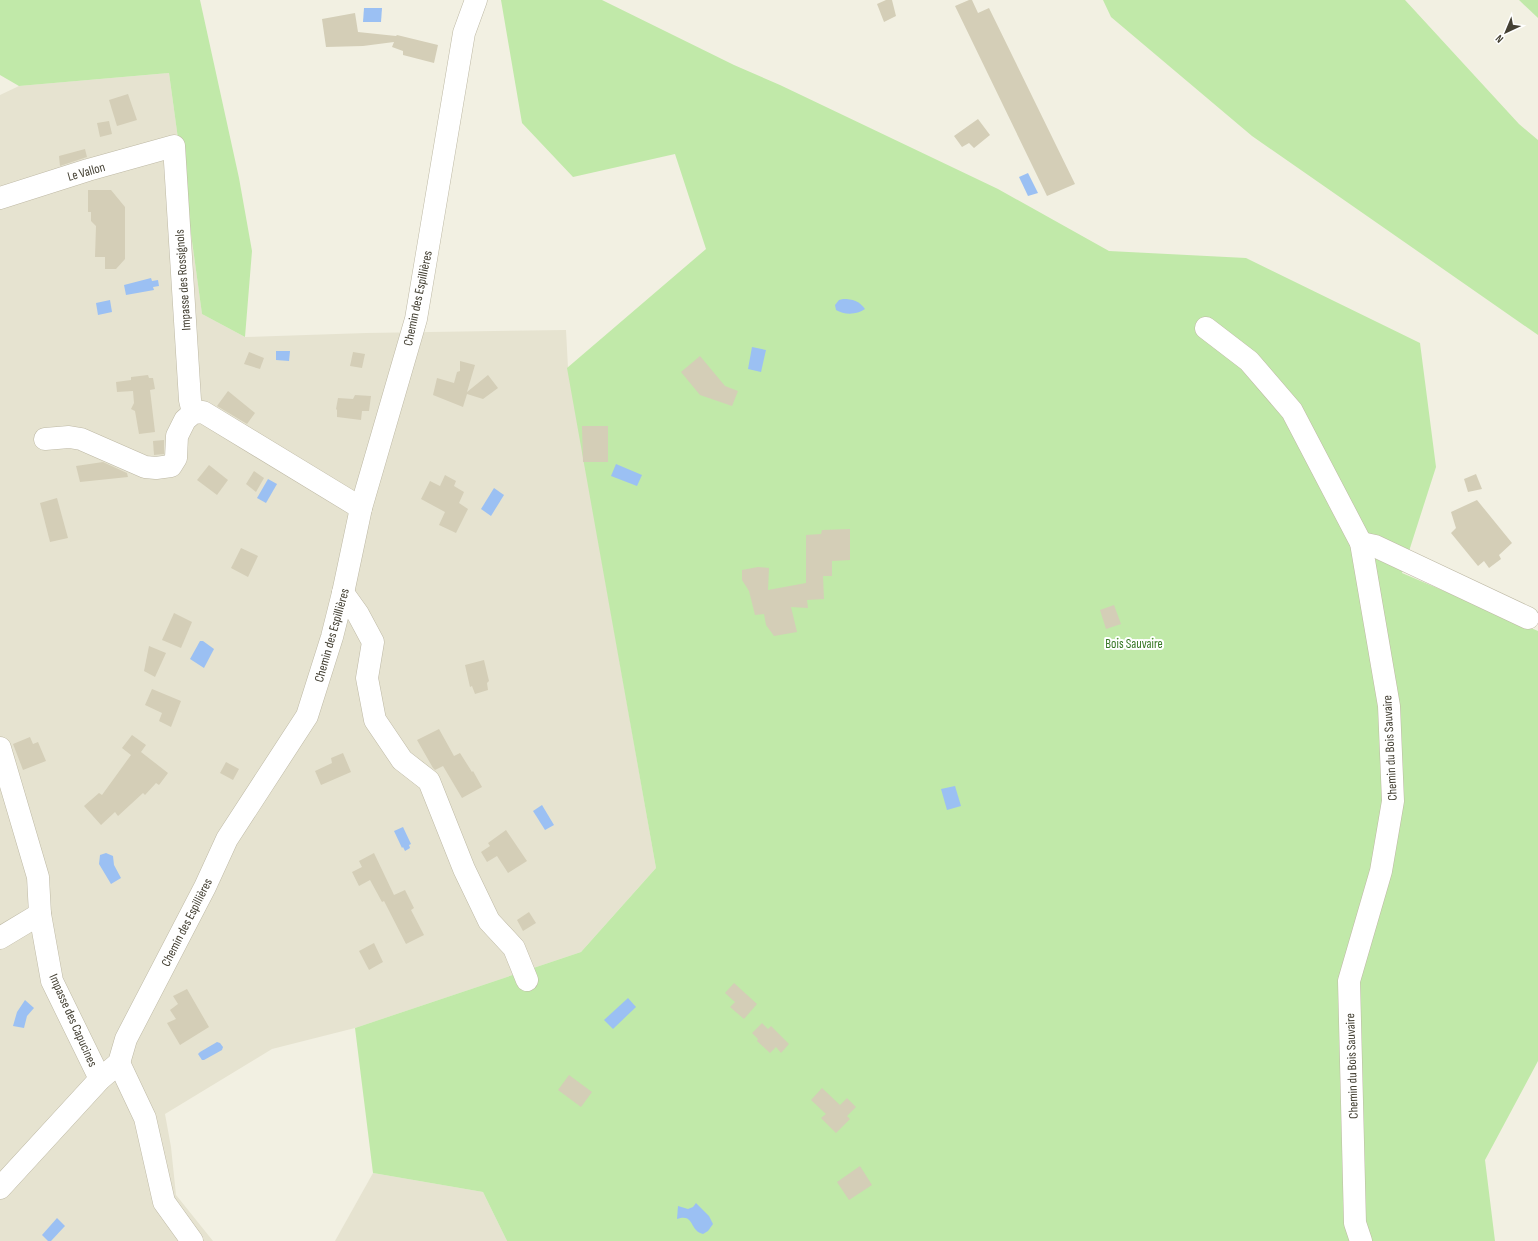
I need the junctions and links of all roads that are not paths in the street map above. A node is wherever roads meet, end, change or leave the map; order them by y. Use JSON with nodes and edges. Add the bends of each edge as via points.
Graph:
{"nodes":[{"id":1,"x":476,"y":0,"type":"edge"},
{"id":2,"x":174,"y":146,"type":"joint"},
{"id":3,"x":0,"y":198,"type":"edge"},
{"id":4,"x":1206,"y":328,"type":"dead end"},
{"id":5,"x":193,"y":413,"type":"junction"},
{"id":6,"x":45,"y":439,"type":"dead end"},
{"id":7,"x":361,"y":508,"type":"junction"},
{"id":8,"x":1361,"y":543,"type":"junction"},
{"id":9,"x":343,"y":593,"type":"junction"},
{"id":10,"x":1528,"y":618,"type":"dead end"},
{"id":11,"x":0,"y":748,"type":"edge"},
{"id":12,"x":40,"y":914,"type":"junction"},
{"id":13,"x":0,"y":938,"type":"edge"},
{"id":14,"x":527,"y":980,"type":"dead end"},
{"id":15,"x":119,"y":1063,"type":"junction"},
{"id":16,"x":100,"y":1079,"type":"junction"},
{"id":17,"x":0,"y":1188,"type":"edge"},
{"id":18,"x":192,"y":1241,"type":"edge"},
{"id":19,"x":1361,"y":1241,"type":"edge"}],
"edges":[{"from":1,"to":7,"type":"street","name":"Chemin des Espillières","via":[[464,34],[416,320]]},
{"from":2,"to":3,"type":"street","name":"Le Vallon"},
{"from":2,"to":5,"type":"street","name":"Impasse des Rossignols","via":[[190,400]]},
{"from":4,"to":8,"type":"street","name":"Chemin du Bois Sauvaire","via":[[1249,361],[1292,411]]},
{"from":5,"to":6,"type":"street","via":[[177,436],[176,458],[171,466],[145,467],[81,439]]},
{"from":5,"to":7,"type":"street","via":[[203,412]]},
{"from":7,"to":9,"type":"street","name":"Chemin des Espillières"},
{"from":8,"to":10,"type":"street","via":[[1375,546]]},
{"from":8,"to":19,"type":"street","name":"Chemin du Bois Sauvaire","via":[[1389,706],[1393,801],[1381,870],[1349,981],[1356,1223]]},
{"from":9,"to":14,"type":"street","via":[[373,642],[367,678],[375,720],[402,760],[429,781],[464,868],[489,921],[514,948]]},
{"from":9,"to":15,"type":"street","name":"Chemin des Espillières","via":[[307,716],[227,839],[126,1039]]},
{"from":11,"to":12,"type":"street","name":"Impasse des Capucines","via":[[38,877]]},
{"from":12,"to":13,"type":"street"},
{"from":12,"to":16,"type":"street","name":"Impasse des Capucines","via":[[52,981]]},
{"from":15,"to":16,"type":"street"},
{"from":15,"to":18,"type":"street","via":[[145,1118],[164,1202]]},
{"from":16,"to":17,"type":"street"}]}
